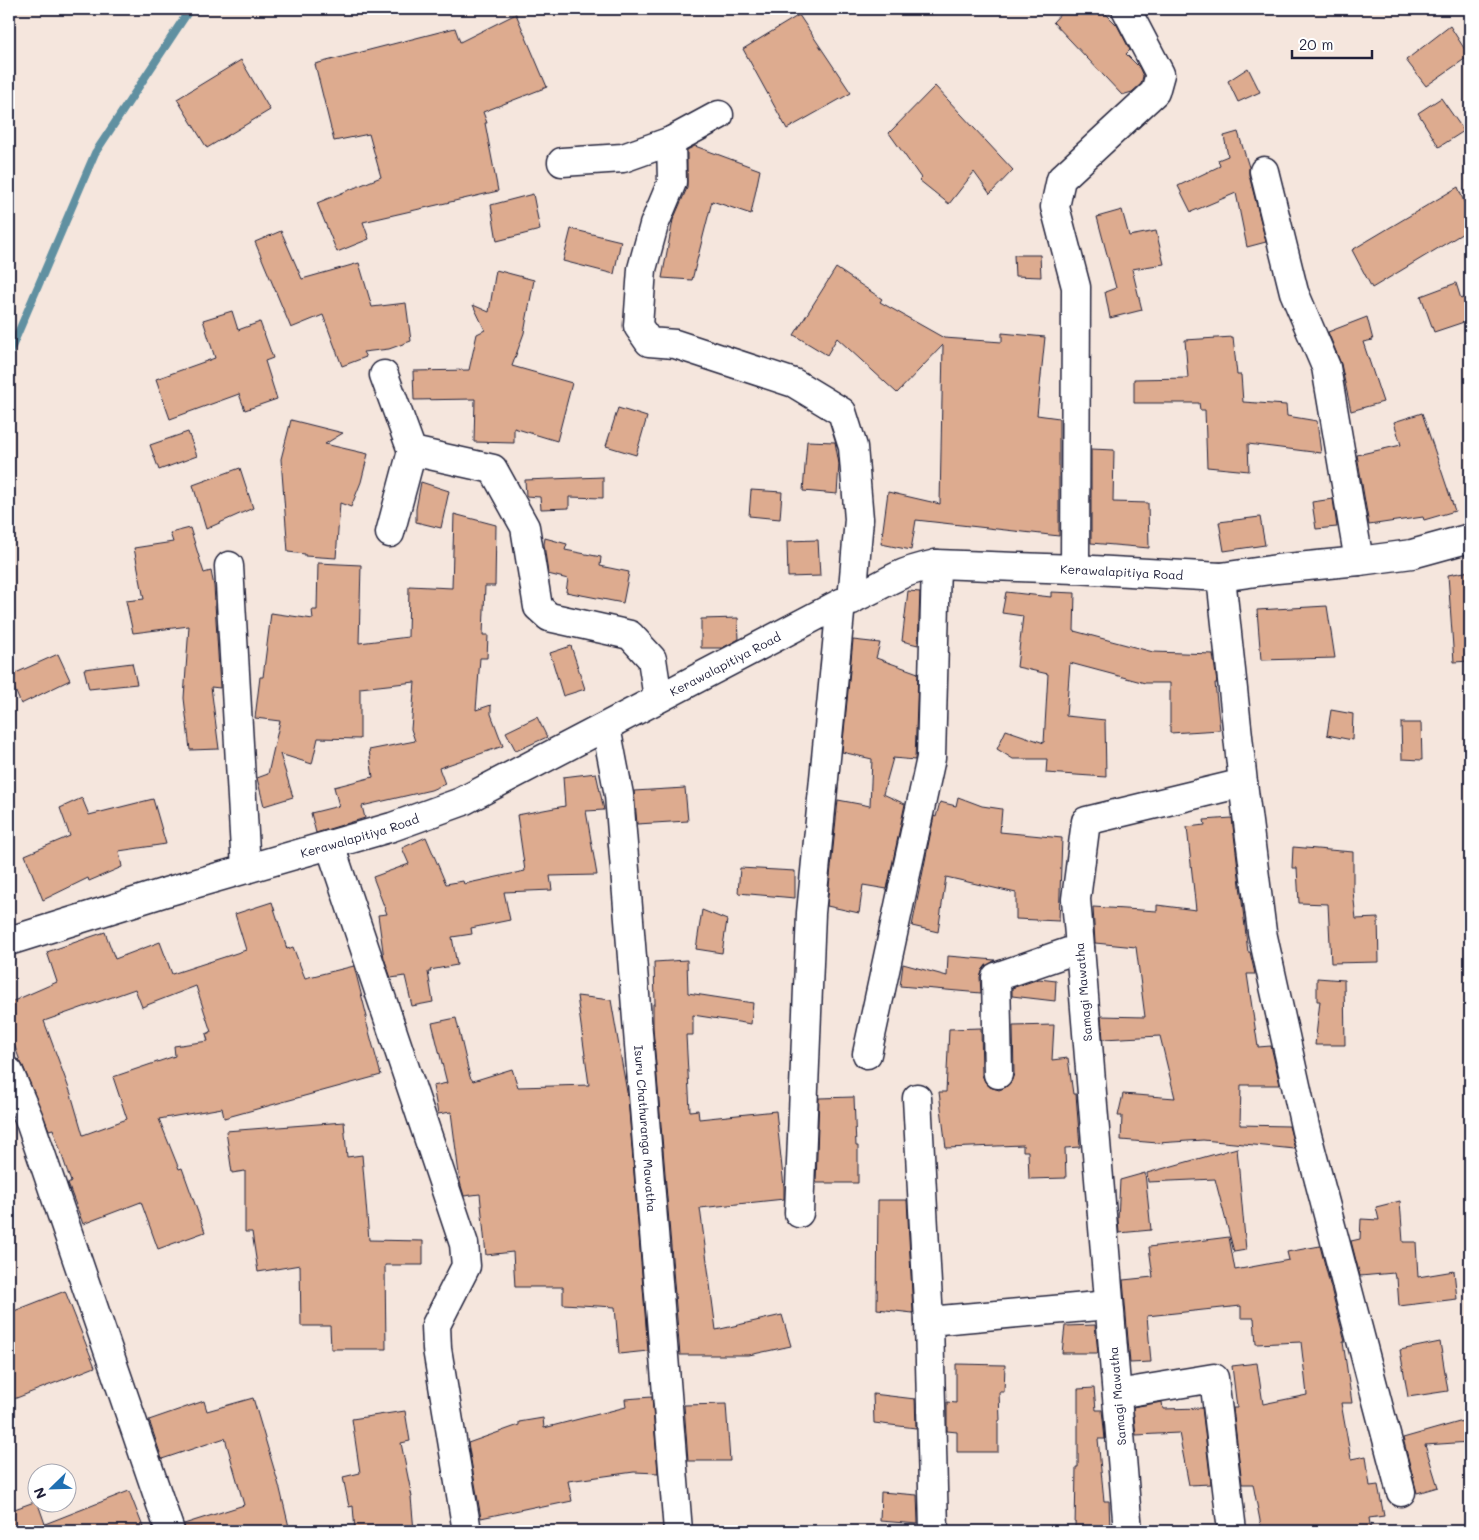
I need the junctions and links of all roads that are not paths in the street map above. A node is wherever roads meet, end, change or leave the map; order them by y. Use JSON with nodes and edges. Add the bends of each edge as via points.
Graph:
{"nodes":[{"id":1,"x":1126,"y":9,"type":"edge"},
{"id":2,"x":719,"y":115,"type":"dead end"},
{"id":3,"x":670,"y":141,"type":"junction"},
{"id":4,"x":562,"y":162,"type":"dead end"},
{"id":5,"x":1264,"y":171,"type":"dead end"},
{"id":6,"x":384,"y":376,"type":"dead end"},
{"id":7,"x":412,"y":451,"type":"junction"},
{"id":8,"x":390,"y":533,"type":"dead end"},
{"id":9,"x":1470,"y":538,"type":"edge"},
{"id":10,"x":1359,"y":561,"type":"junction"},
{"id":11,"x":936,"y":564,"type":"junction"},
{"id":12,"x":229,"y":566,"type":"dead end"},
{"id":13,"x":1075,"y":569,"type":"junction"},
{"id":14,"x":1221,"y":577,"type":"junction"},
{"id":15,"x":847,"y":601,"type":"junction"},
{"id":16,"x":658,"y":698,"type":"junction"},
{"id":17,"x":606,"y":727,"type":"junction"},
{"id":18,"x":1243,"y":783,"type":"junction"},
{"id":19,"x":330,"y":845,"type":"junction"},
{"id":20,"x":246,"y":869,"type":"junction"},
{"id":21,"x":9,"y":941,"type":"edge"},
{"id":22,"x":1080,"y":948,"type":"junction"},
{"id":23,"x":867,"y":1054,"type":"dead end"},
{"id":24,"x":9,"y":1072,"type":"edge"},
{"id":25,"x":998,"y":1074,"type":"dead end"},
{"id":26,"x":917,"y":1098,"type":"dead end"},
{"id":27,"x":799,"y":1213,"type":"dead end"},
{"id":28,"x":1109,"y":1305,"type":"junction"},
{"id":29,"x":929,"y":1320,"type":"junction"},
{"id":30,"x":1116,"y":1394,"type":"junction"},
{"id":31,"x":1401,"y":1492,"type":"dead end"},
{"id":32,"x":170,"y":1531,"type":"edge"},
{"id":33,"x":468,"y":1531,"type":"edge"},
{"id":34,"x":678,"y":1531,"type":"edge"},
{"id":35,"x":934,"y":1531,"type":"edge"},
{"id":36,"x":1128,"y":1531,"type":"edge"},
{"id":37,"x":1232,"y":1531,"type":"edge"}],
"edges":[{"from":1,"to":13,"type":"street","via":[[1160,74],[1155,92],[1061,179],[1055,207],[1076,287]]},
{"from":2,"to":3,"type":"street"},
{"from":3,"to":4,"type":"street","via":[[623,158]]},
{"from":3,"to":15,"type":"street","via":[[672,182],[654,225],[642,269],[638,326],[649,342],[675,344],[794,383],[842,412],[853,447],[859,519]]},
{"from":5,"to":10,"type":"street","via":[[1294,292],[1326,367]]},
{"from":6,"to":7,"type":"street"},
{"from":7,"to":8,"type":"street"},
{"from":7,"to":16,"type":"street","via":[[494,469],[525,527],[538,607],[549,617],[630,635],[652,659]]},
{"from":9,"to":10,"type":"street","name":"Kerawalapitiya Road","via":[[1412,554]]},
{"from":10,"to":14,"type":"street","name":"Kerawalapitiya Road"},
{"from":11,"to":13,"type":"street","name":"Kerawalapitiya Road"},
{"from":11,"to":15,"type":"street","name":"Kerawalapitiya Road","via":[[900,575]]},
{"from":11,"to":23,"type":"street","via":[[931,758]]},
{"from":12,"to":20,"type":"street"},
{"from":13,"to":14,"type":"street","name":"Kerawalapitiya Road"},
{"from":14,"to":18,"type":"street"},
{"from":15,"to":16,"type":"street","name":"Kerawalapitiya Road"},
{"from":15,"to":27,"type":"street","via":[[811,913]]},
{"from":16,"to":17,"type":"street","name":"Kerawalapitiya Road"},
{"from":17,"to":19,"type":"street","name":"Kerawalapitiya Road","via":[[461,802]]},
{"from":17,"to":34,"type":"street","name":"Isuru Chathuranga Mawatha","via":[[619,795]]},
{"from":18,"to":22,"type":"street","name":"Samagi Mawatha","via":[[1086,821],[1076,899]]},
{"from":18,"to":31,"type":"street","via":[[1262,932],[1304,1122]]},
{"from":19,"to":20,"type":"street","name":"Kerawalapitiya Road"},
{"from":19,"to":33,"type":"street","via":[[464,1244],[466,1266],[436,1325],[437,1349]]},
{"from":20,"to":21,"type":"street","name":"Kerawalapitiya Road"},
{"from":22,"to":25,"type":"street","via":[[996,977]]},
{"from":22,"to":28,"type":"street","name":"Samagi Mawatha"},
{"from":24,"to":32,"type":"street"},
{"from":26,"to":29,"type":"street"},
{"from":28,"to":29,"type":"street"},
{"from":28,"to":30,"type":"street","name":"Samagi Mawatha"},
{"from":29,"to":35,"type":"street"},
{"from":30,"to":36,"type":"street","name":"Samagi Mawatha"},
{"from":30,"to":37,"type":"street","via":[[1214,1378]]}]}
